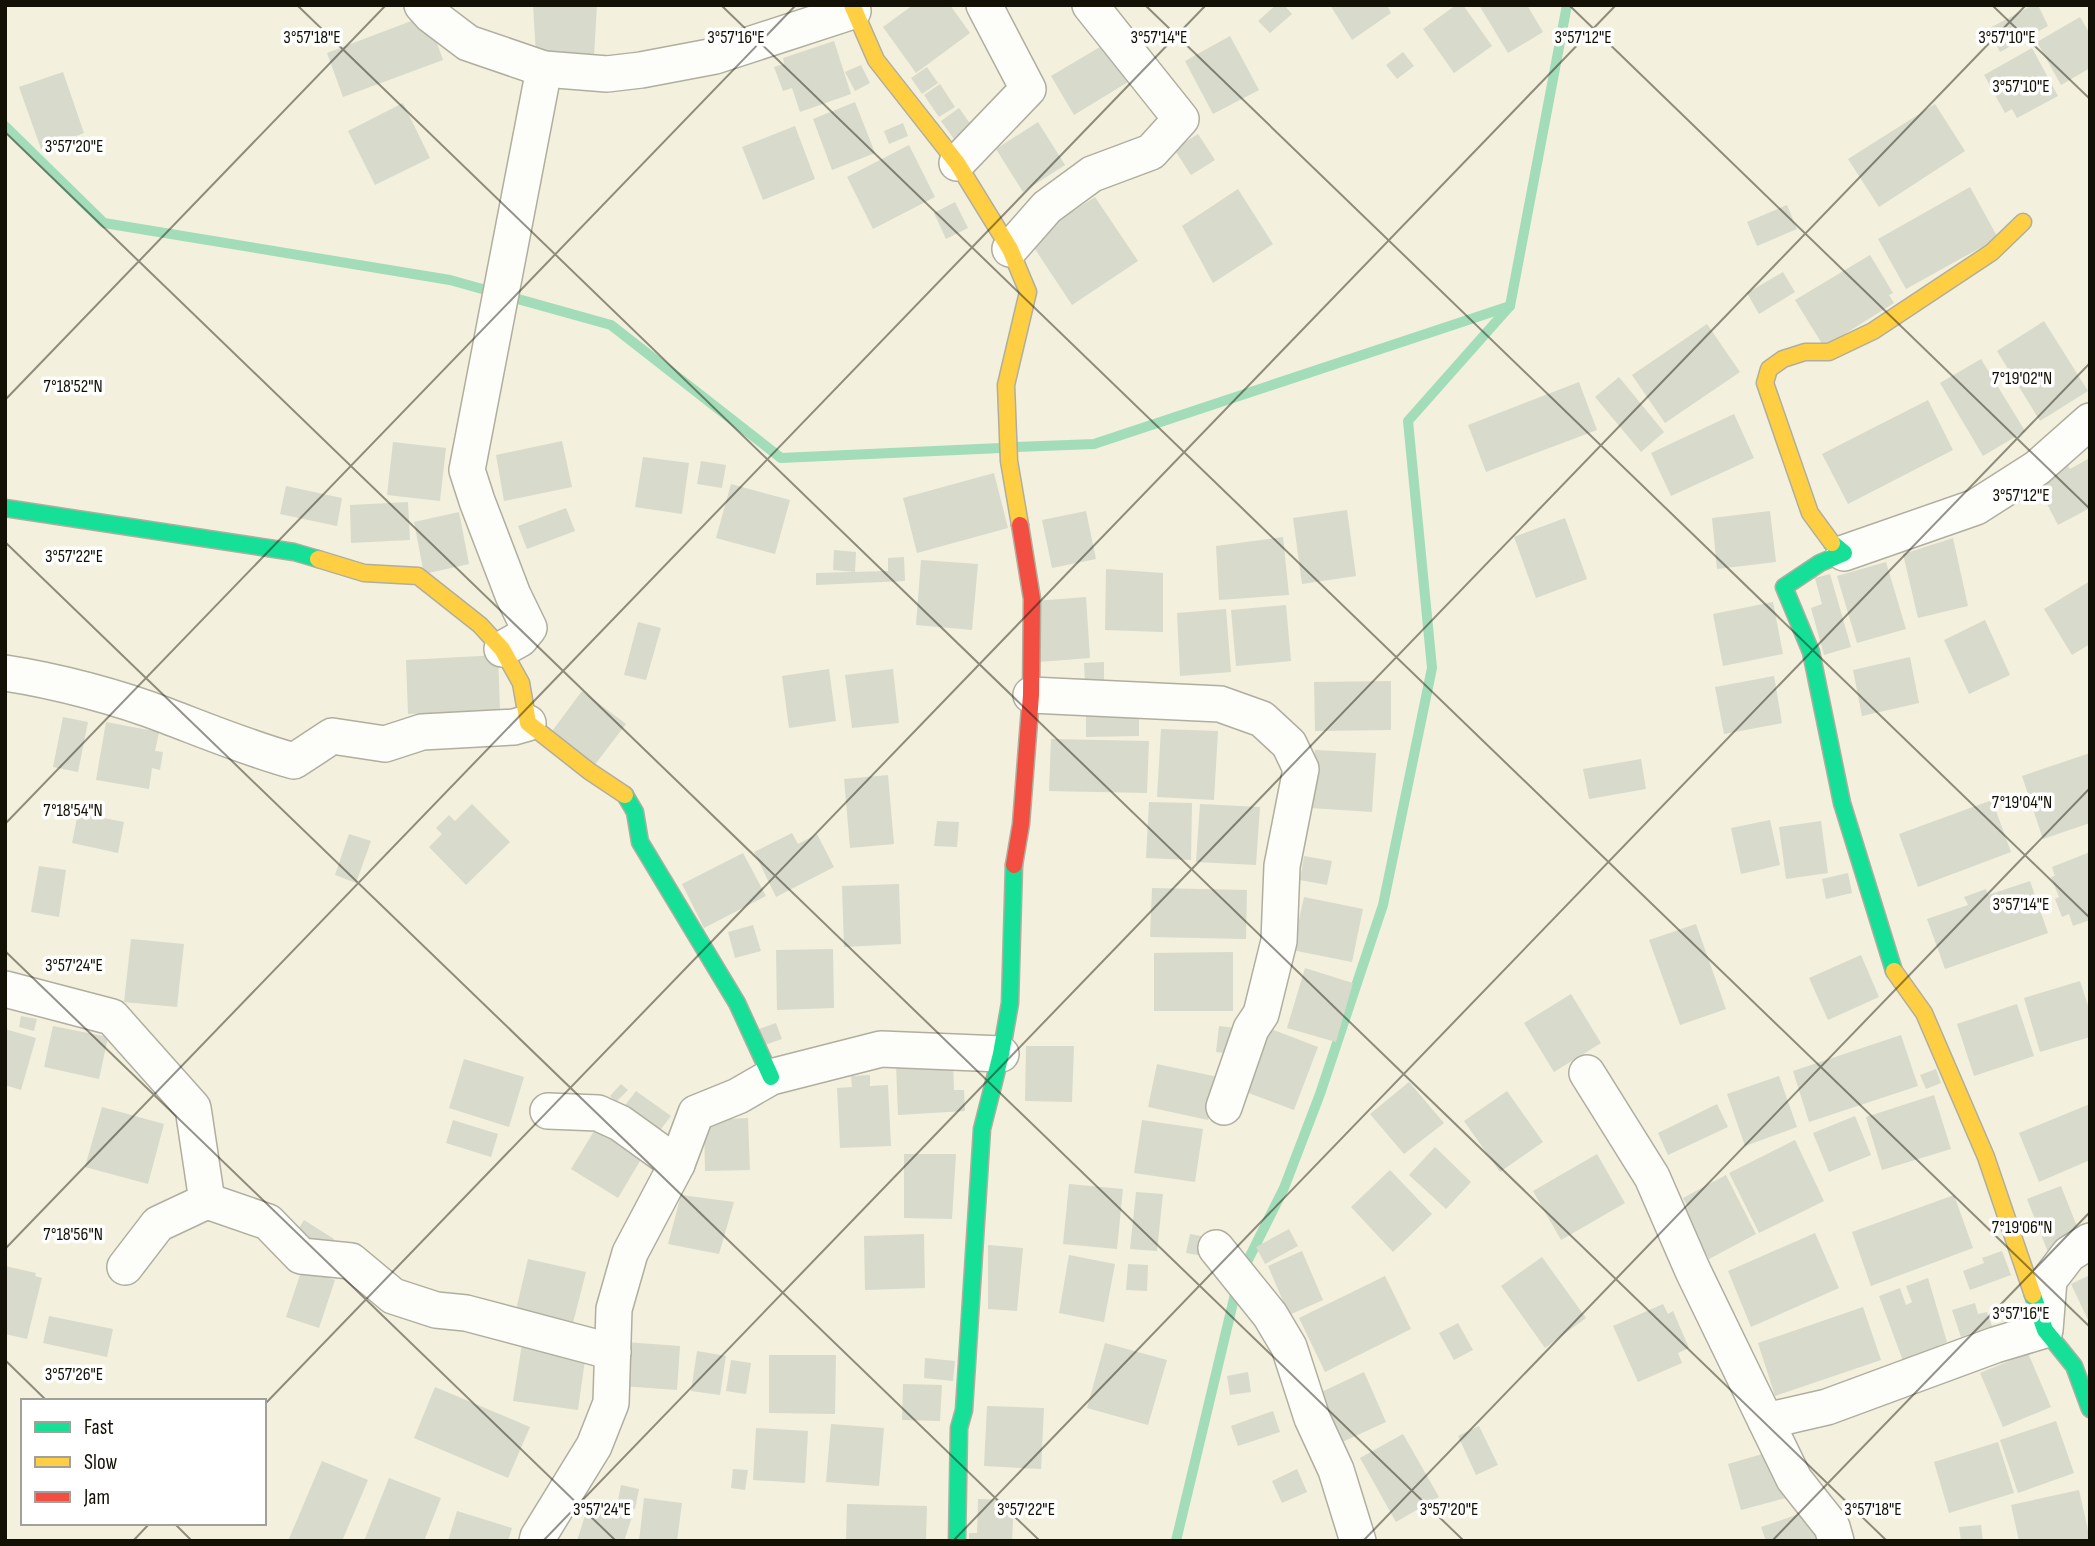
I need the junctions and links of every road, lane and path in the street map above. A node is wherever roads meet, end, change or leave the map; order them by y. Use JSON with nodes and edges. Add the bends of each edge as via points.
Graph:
{"nodes":[{"id":1,"x":422,"y":5,"type":"edge"},
{"id":2,"x":984,"y":5,"type":"edge"},
{"id":3,"x":1090,"y":5,"type":"edge"},
{"id":4,"x":853,"y":8,"type":"edge"},
{"id":5,"x":544,"y":69,"type":"junction"},
{"id":6,"x":957,"y":163,"type":"junction"},
{"id":7,"x":2023,"y":222,"type":"dead end"},
{"id":8,"x":1010,"y":249,"type":"junction"},
{"id":9,"x":2087,"y":429,"type":"edge"},
{"id":10,"x":5,"y":508,"type":"edge"},
{"id":11,"x":1844,"y":553,"type":"junction"},
{"id":12,"x":502,"y":649,"type":"junction"},
{"id":13,"x":5,"y":673,"type":"edge"},
{"id":14,"x":1031,"y":695,"type":"junction"},
{"id":15,"x":528,"y":723,"type":"junction"},
{"id":16,"x":5,"y":989,"type":"edge"},
{"id":17,"x":1000,"y":1054,"type":"junction"},
{"id":18,"x":1587,"y":1073,"type":"dead end"},
{"id":19,"x":771,"y":1077,"type":"junction"},
{"id":20,"x":1224,"y":1107,"type":"dead end"},
{"id":21,"x":548,"y":1111,"type":"dead end"},
{"id":22,"x":677,"y":1164,"type":"junction"},
{"id":23,"x":207,"y":1201,"type":"junction"},
{"id":24,"x":2090,"y":1241,"type":"edge"},
{"id":25,"x":1216,"y":1248,"type":"dead end"},
{"id":26,"x":125,"y":1267,"type":"dead end"},
{"id":27,"x":2045,"y":1329,"type":"junction"},
{"id":28,"x":613,"y":1352,"type":"junction"},
{"id":29,"x":2090,"y":1409,"type":"edge"},
{"id":30,"x":1766,"y":1421,"type":"junction"},
{"id":31,"x":537,"y":1541,"type":"edge"},
{"id":32,"x":957,"y":1541,"type":"edge"},
{"id":33,"x":1358,"y":1541,"type":"edge"},
{"id":34,"x":1836,"y":1541,"type":"edge"}],
"edges":[{"from":1,"to":5,"type":"street","via":[[468,43]]},
{"from":2,"to":6,"type":"street","via":[[1028,89]]},
{"from":3,"to":8,"type":"street","via":[[1181,119],[1151,152],[1093,174],[1047,207]]},
{"from":4,"to":5,"type":"street","via":[[715,56],[607,74]]},
{"from":4,"to":6,"type":"street","via":[[876,60]]},
{"from":5,"to":12,"type":"street","via":[[467,470],[528,628],[520,639]]},
{"from":6,"to":8,"type":"street"},
{"from":7,"to":11,"type":"street","via":[[1992,251],[1873,331],[1829,352],[1805,352],[1769,369],[1765,383],[1810,513]]},
{"from":8,"to":14,"type":"street","via":[[1028,292],[1006,385],[1009,461],[1032,599]]},
{"from":9,"to":11,"type":"street","via":[[1976,507]]},
{"from":10,"to":12,"type":"street","via":[[294,552],[364,573],[418,576],[480,625]]},
{"from":11,"to":27,"type":"street","via":[[1784,587],[1811,652],[1842,803],[1891,967],[1924,1013],[1986,1157]]},
{"from":12,"to":15,"type":"street","via":[[521,683]]},
{"from":13,"to":15,"type":"street","via":[[164,714],[294,761],[332,736],[385,744],[422,732]]},
{"from":14,"to":17,"type":"street","via":[[1013,873],[1010,1003]]},
{"from":14,"to":20,"type":"street","via":[[1220,704],[1262,719],[1289,744],[1301,769],[1282,866],[1279,942],[1261,1014],[1251,1029]]},
{"from":15,"to":19,"type":"street","via":[[627,796],[640,842],[737,1003]]},
{"from":16,"to":23,"type":"street","via":[[112,1017],[193,1108]]},
{"from":17,"to":19,"type":"street","via":[[881,1049]]},
{"from":17,"to":32,"type":"street","via":[[982,1129],[964,1410],[959,1428]]},
{"from":18,"to":30,"type":"street","via":[[1652,1177]]},
{"from":19,"to":22,"type":"street","via":[[696,1113]]},
{"from":21,"to":22,"type":"street","via":[[598,1113],[620,1123]]},
{"from":22,"to":28,"type":"street","via":[[630,1253],[614,1309]]},
{"from":23,"to":26,"type":"street","via":[[158,1224]]},
{"from":23,"to":28,"type":"street","via":[[268,1222],[301,1256],[351,1261],[393,1296]]},
{"from":24,"to":27,"type":"street","via":[[2069,1254],[2049,1280]]},
{"from":25,"to":33,"type":"street","via":[[1270,1315],[1289,1347]]},
{"from":27,"to":29,"type":"street","via":[[2074,1366]]},
{"from":27,"to":30,"type":"street","via":[[1827,1407]]},
{"from":28,"to":31,"type":"street","via":[[611,1403],[594,1446]]},
{"from":30,"to":34,"type":"street","via":[[1794,1479],[1832,1527]]}]}
